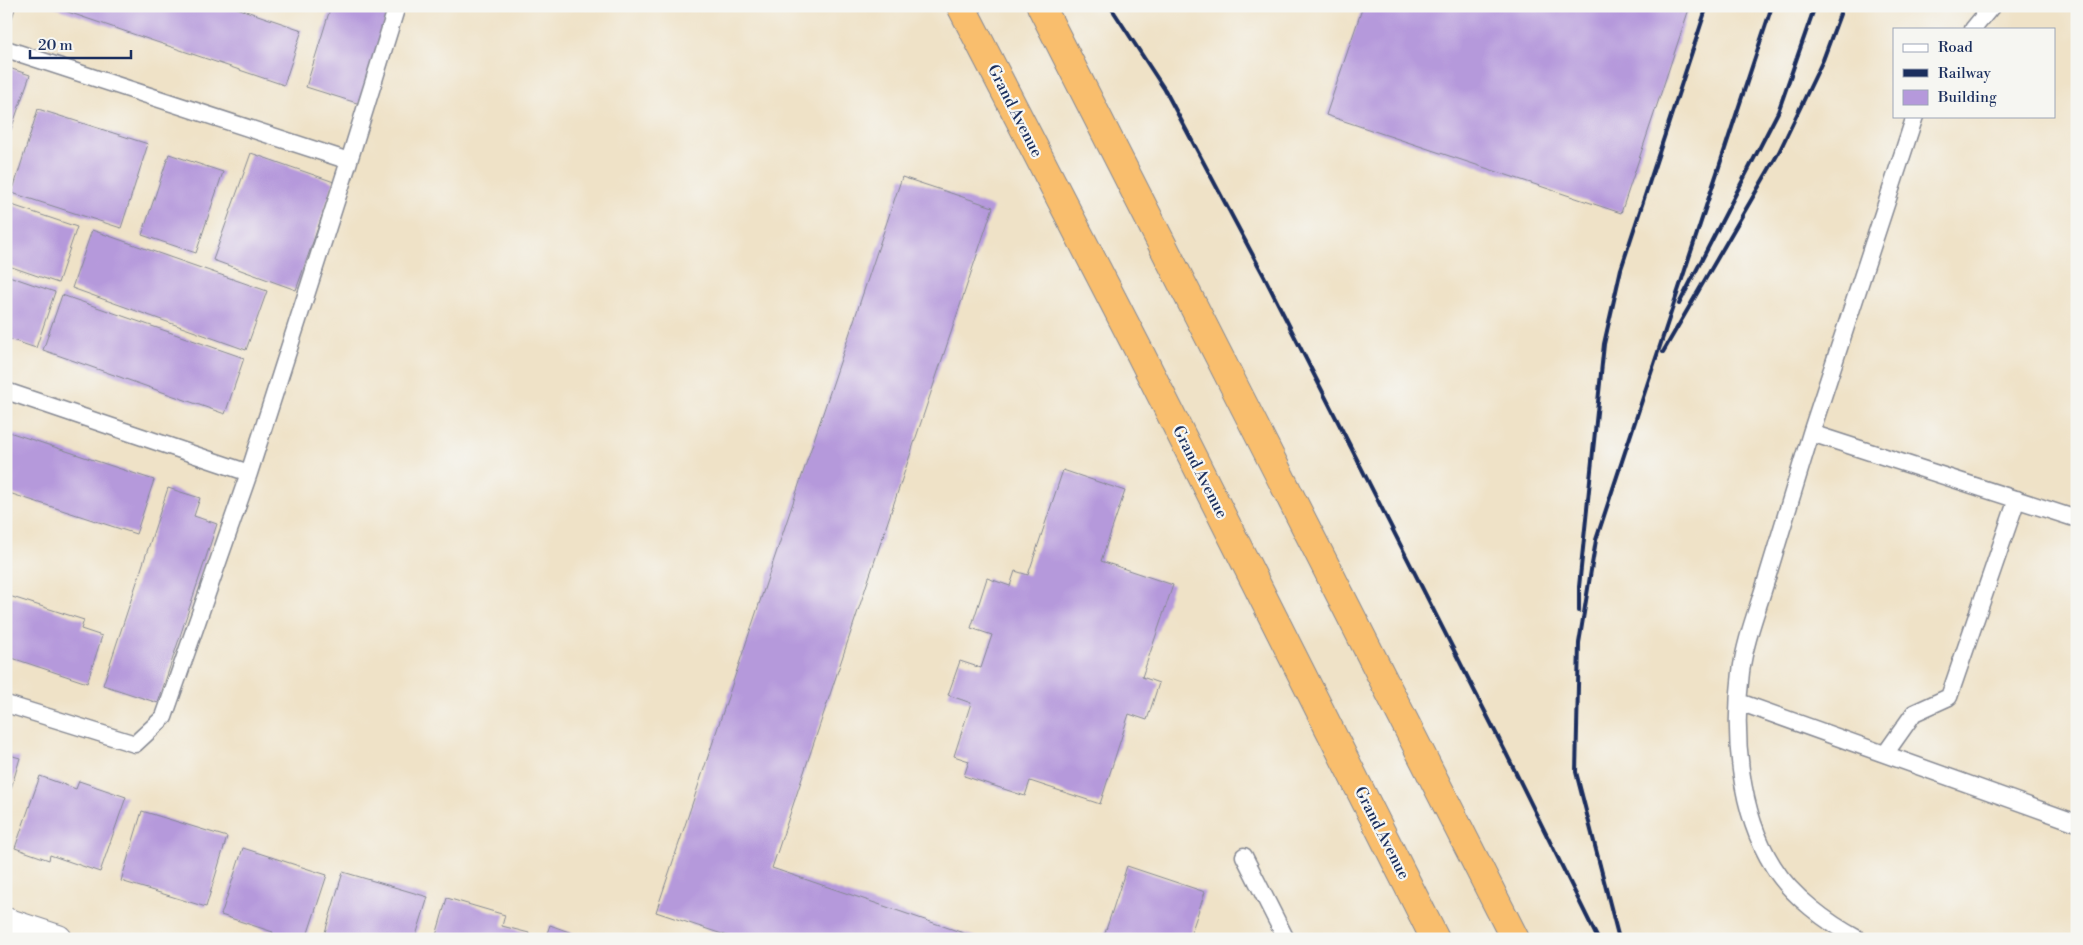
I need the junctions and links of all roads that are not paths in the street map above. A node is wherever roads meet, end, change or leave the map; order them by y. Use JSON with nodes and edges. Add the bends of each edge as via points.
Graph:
{"nodes":[{"id":1,"x":397,"y":6,"type":"edge"},
{"id":2,"x":961,"y":6,"type":"edge"},
{"id":3,"x":1041,"y":6,"type":"edge"},
{"id":4,"x":1992,"y":6,"type":"edge"},
{"id":5,"x":1974,"y":28,"type":"edge"},
{"id":6,"x":6,"y":49,"type":"edge"},
{"id":7,"x":1914,"y":118,"type":"edge"},
{"id":8,"x":349,"y":161,"type":"junction"},
{"id":9,"x":6,"y":391,"type":"edge"},
{"id":10,"x":1811,"y":433,"type":"junction"},
{"id":11,"x":249,"y":473,"type":"junction"},
{"id":12,"x":2016,"y":499,"type":"junction"},
{"id":13,"x":2077,"y":519,"type":"edge"},
{"id":14,"x":1739,"y":702,"type":"junction"},
{"id":15,"x":6,"y":704,"type":"edge"},
{"id":16,"x":1885,"y":754,"type":"junction"},
{"id":17,"x":2077,"y":824,"type":"edge"},
{"id":18,"x":1244,"y":856,"type":"dead end"},
{"id":19,"x":13,"y":929,"type":"edge"},
{"id":20,"x":58,"y":939,"type":"edge"},
{"id":21,"x":1286,"y":939,"type":"edge"},
{"id":22,"x":1435,"y":939,"type":"edge"},
{"id":23,"x":1515,"y":939,"type":"edge"},
{"id":24,"x":1858,"y":939,"type":"edge"}],
"edges":[{"from":1,"to":8,"type":"lane"},
{"from":2,"to":22,"type":"highway","name":"Grand Avenue","via":[[1156,384]]},
{"from":3,"to":23,"type":"highway"},
{"from":4,"to":5,"type":"lane"},
{"from":6,"to":8,"type":"lane"},
{"from":7,"to":10,"type":"lane"},
{"from":8,"to":11,"type":"lane"},
{"from":9,"to":11,"type":"lane"},
{"from":10,"to":12,"type":"lane"},
{"from":10,"to":14,"type":"lane","via":[[1752,626],[1741,672]]},
{"from":11,"to":15,"type":"lane","via":[[164,717],[135,744]]},
{"from":12,"to":13,"type":"lane"},
{"from":12,"to":16,"type":"lane","via":[[1949,697],[1914,713]]},
{"from":14,"to":16,"type":"lane"},
{"from":14,"to":24,"type":"lane","via":[[1738,749],[1745,792],[1764,850],[1773,867],[1800,898],[1831,924]]},
{"from":16,"to":17,"type":"lane"},
{"from":18,"to":21,"type":"lane"},
{"from":19,"to":20,"type":"street"}]}
